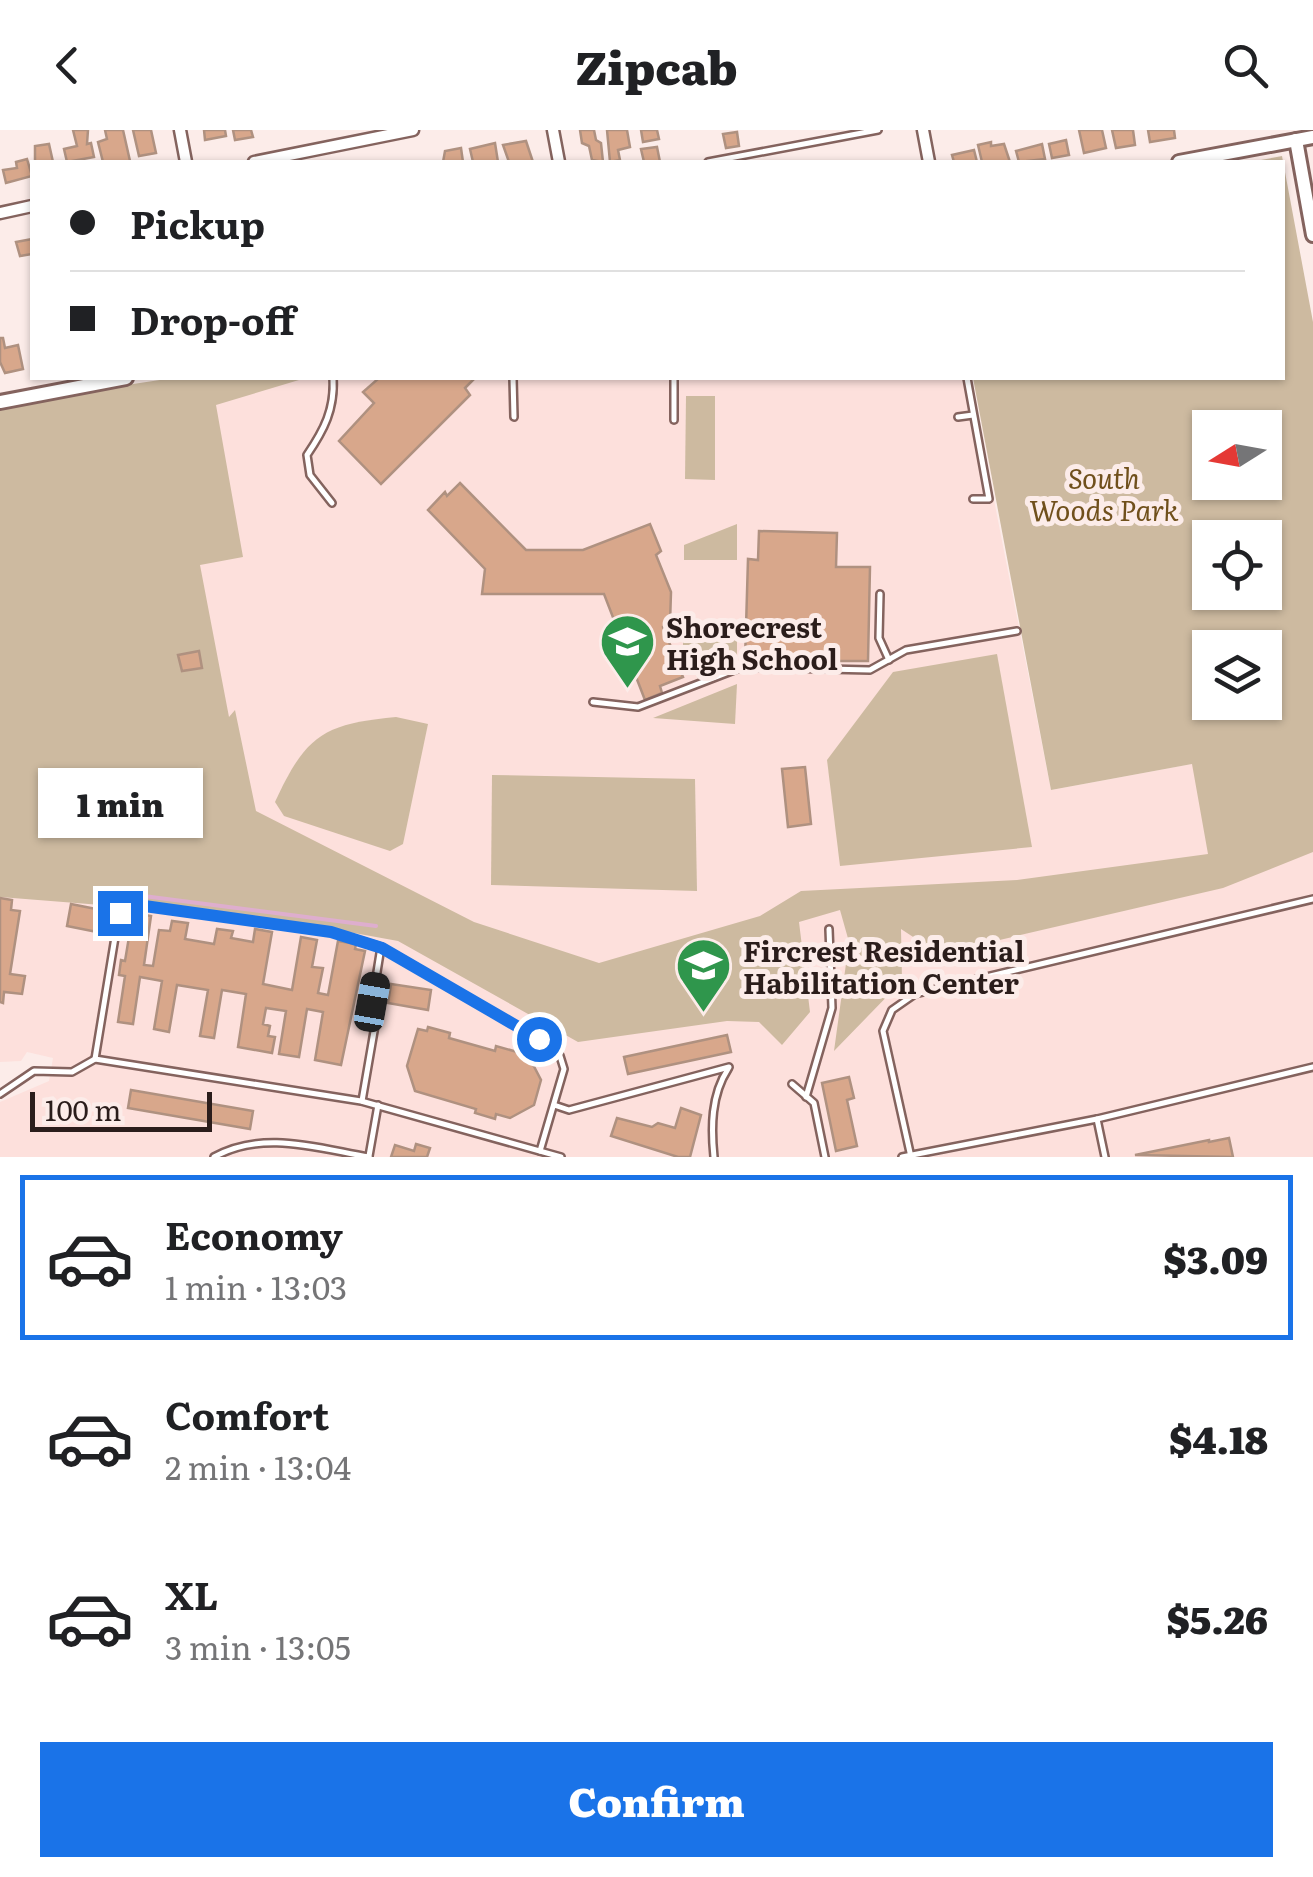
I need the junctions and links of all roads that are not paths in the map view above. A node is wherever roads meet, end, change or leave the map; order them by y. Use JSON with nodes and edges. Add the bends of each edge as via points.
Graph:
{"nodes":[{"id":1,"x":180,"y":130,"type":"edge"},
{"id":2,"x":413,"y":130,"type":"edge"},
{"id":3,"x":553,"y":130,"type":"edge"},
{"id":4,"x":878,"y":130,"type":"edge"},
{"id":5,"x":923,"y":130,"type":"edge"},
{"id":6,"x":1295,"y":135,"type":"edge"},
{"id":7,"x":1313,"y":136,"type":"edge"},
{"id":8,"x":186,"y":160,"type":"edge"},
{"id":9,"x":264,"y":160,"type":"edge"},
{"id":10,"x":559,"y":160,"type":"edge"},
{"id":11,"x":719,"y":160,"type":"edge"},
{"id":12,"x":929,"y":160,"type":"edge"},
{"id":13,"x":1188,"y":160,"type":"edge"},
{"id":14,"x":30,"y":206,"type":"edge"},
{"id":15,"x":0,"y":212,"type":"edge"},
{"id":16,"x":1313,"y":235,"type":"edge"},
{"id":17,"x":116,"y":380,"type":"edge"},
{"id":18,"x":333,"y":380,"type":"edge"},
{"id":19,"x":513,"y":380,"type":"edge"},
{"id":20,"x":674,"y":380,"type":"edge"},
{"id":21,"x":967,"y":380,"type":"edge"},
{"id":22,"x":0,"y":402,"type":"edge"},
{"id":23,"x":973,"y":415,"type":"junction"},
{"id":24,"x":514,"y":417,"type":"dead end"},
{"id":25,"x":958,"y":418,"type":"dead end"},
{"id":26,"x":674,"y":420,"type":"dead end"},
{"id":27,"x":973,"y":499,"type":"dead end"},
{"id":28,"x":332,"y":503,"type":"dead end"},
{"id":29,"x":880,"y":594,"type":"dead end"},
{"id":30,"x":1017,"y":632,"type":"dead end"},
{"id":31,"x":889,"y":660,"type":"junction"},
{"id":32,"x":593,"y":702,"type":"dead end"},
{"id":33,"x":1313,"y":899,"type":"edge"},
{"id":34,"x":829,"y":929,"type":"dead end"},
{"id":35,"x":382,"y":948,"type":"junction"},
{"id":36,"x":95,"y":1059,"type":"junction"},
{"id":37,"x":1313,"y":1067,"type":"edge"},
{"id":38,"x":792,"y":1084,"type":"dead end"},
{"id":39,"x":0,"y":1094,"type":"edge"},
{"id":40,"x":806,"y":1097,"type":"junction"},
{"id":41,"x":362,"y":1101,"type":"junction"},
{"id":42,"x":378,"y":1105,"type":"junction"},
{"id":43,"x":554,"y":1105,"type":"junction"},
{"id":44,"x":1098,"y":1119,"type":"junction"},
{"id":45,"x":540,"y":1150,"type":"junction"},
{"id":46,"x":908,"y":1156,"type":"edge"},
{"id":47,"x":214,"y":1157,"type":"edge"},
{"id":48,"x":369,"y":1157,"type":"edge"},
{"id":49,"x":561,"y":1157,"type":"edge"},
{"id":50,"x":714,"y":1157,"type":"edge"},
{"id":51,"x":826,"y":1157,"type":"edge"},
{"id":52,"x":1105,"y":1157,"type":"edge"}],
"edges":[{"from":1,"to":8,"type":"street"},
{"from":2,"to":9,"type":"street"},
{"from":3,"to":10,"type":"street"},
{"from":4,"to":11,"type":"lane"},
{"from":5,"to":12,"type":"street"},
{"from":6,"to":7,"type":"street"},
{"from":6,"to":13,"type":"street"},
{"from":6,"to":16,"type":"street"},
{"from":14,"to":15,"type":"street"},
{"from":17,"to":22,"type":"street"},
{"from":18,"to":28,"type":"lane","via":[[326,428],[306,455],[310,476]]},
{"from":19,"to":24,"type":"lane"},
{"from":20,"to":26,"type":"lane"},
{"from":21,"to":23,"type":"lane"},
{"from":23,"to":25,"type":"lane"},
{"from":23,"to":27,"type":"lane","via":[[989,498]]},
{"from":29,"to":31,"type":"lane","via":[[880,638]]},
{"from":30,"to":31,"type":"lane","via":[[906,650]]},
{"from":31,"to":32,"type":"lane","via":[[864,671],[742,667],[638,707]]},
{"from":33,"to":46,"type":"lane","via":[[914,994],[892,1010],[883,1031]]},
{"from":34,"to":40,"type":"lane","via":[[832,1008]]},
{"from":35,"to":36,"type":"lane","via":[[331,932],[130,904],[120,913]]},
{"from":35,"to":41,"type":"lane"},
{"from":35,"to":43,"type":"lane","via":[[560,1056],[564,1069]]},
{"from":36,"to":39,"type":"lane","via":[[72,1072],[34,1071]]},
{"from":36,"to":41,"type":"lane"},
{"from":37,"to":44,"type":"lane"},
{"from":38,"to":40,"type":"lane"},
{"from":40,"to":51,"type":"lane","via":[[814,1104]]},
{"from":41,"to":42,"type":"lane"},
{"from":42,"to":45,"type":"lane"},
{"from":42,"to":48,"type":"lane"},
{"from":43,"to":45,"type":"lane"},
{"from":43,"to":50,"type":"lane","via":[[570,1110],[730,1067],[720,1081],[710,1128]]},
{"from":44,"to":46,"type":"lane"},
{"from":44,"to":52,"type":"lane"},
{"from":45,"to":49,"type":"lane"},
{"from":47,"to":48,"type":"lane","via":[[272,1140]]}]}
